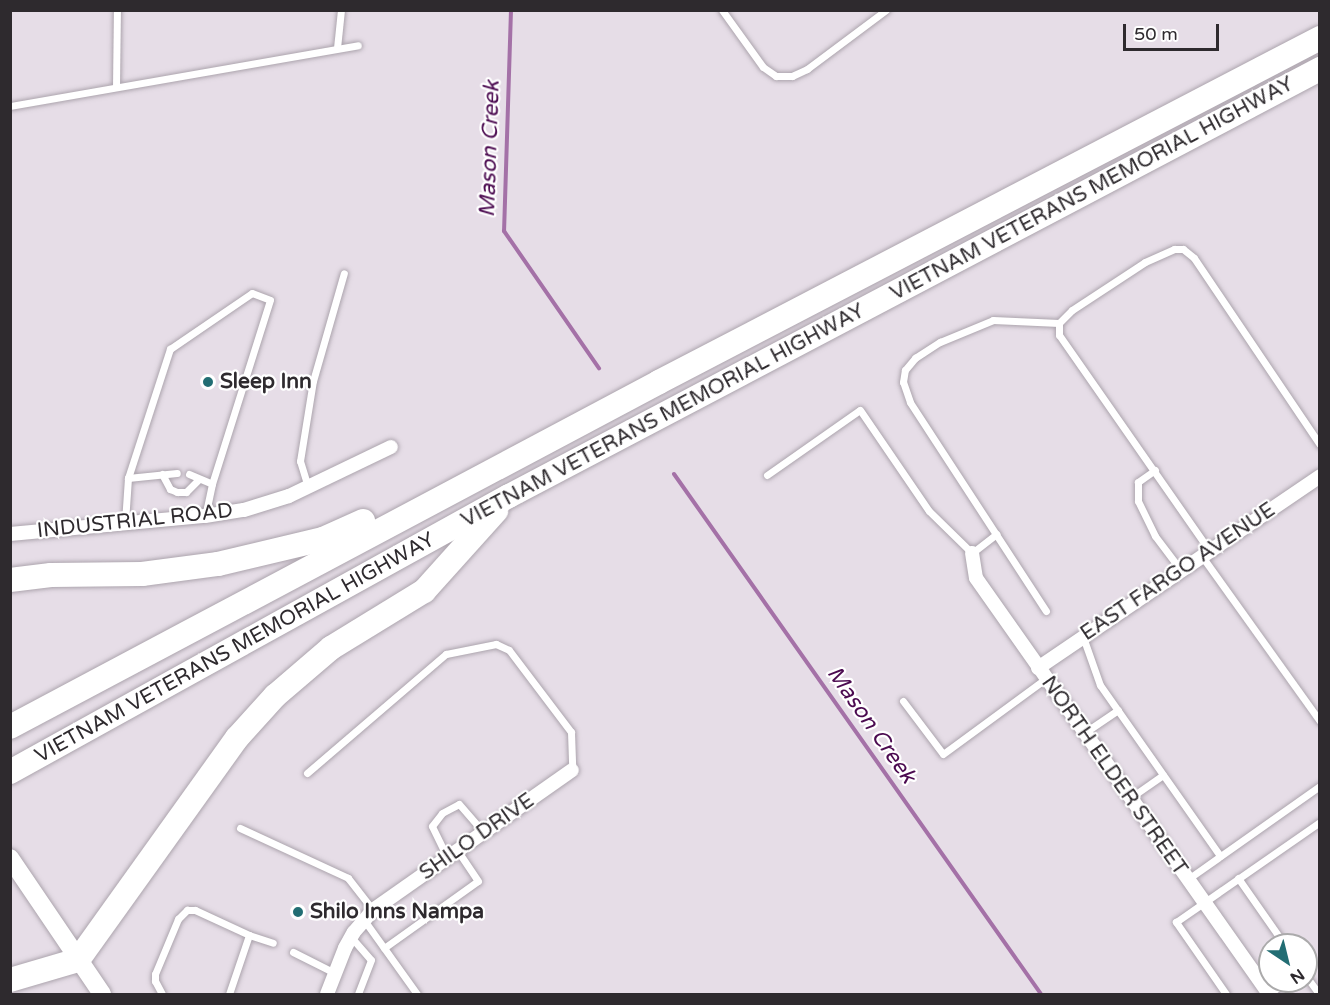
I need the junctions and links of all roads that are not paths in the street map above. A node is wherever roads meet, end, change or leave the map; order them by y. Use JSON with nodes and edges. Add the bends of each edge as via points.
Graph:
{"nodes":[{"id":1,"x":117,"y":10,"type":"edge"},
{"id":2,"x":341,"y":10,"type":"edge"},
{"id":3,"x":722,"y":10,"type":"edge"},
{"id":4,"x":886,"y":10,"type":"edge"},
{"id":5,"x":1320,"y":38,"type":"edge"},
{"id":6,"x":358,"y":45,"type":"dead end"},
{"id":7,"x":338,"y":48,"type":"junction"},
{"id":8,"x":1320,"y":69,"type":"edge"},
{"id":9,"x":116,"y":87,"type":"junction"},
{"id":10,"x":10,"y":106,"type":"edge"},
{"id":11,"x":344,"y":273,"type":"dead end"},
{"id":12,"x":1059,"y":323,"type":"junction"},
{"id":13,"x":659,"y":382,"type":"junction"},
{"id":14,"x":1320,"y":445,"type":"edge"},
{"id":15,"x":391,"y":447,"type":"dead end"},
{"id":16,"x":1155,"y":470,"type":"junction"},
{"id":17,"x":177,"y":473,"type":"dead end"},
{"id":18,"x":162,"y":474,"type":"junction"},
{"id":19,"x":189,"y":474,"type":"dead end"},
{"id":20,"x":767,"y":475,"type":"dead end"},
{"id":21,"x":1320,"y":476,"type":"edge"},
{"id":22,"x":128,"y":478,"type":"junction"},
{"id":23,"x":199,"y":479,"type":"junction"},
{"id":24,"x":212,"y":484,"type":"junction"},
{"id":25,"x":308,"y":487,"type":"junction"},
{"id":26,"x":509,"y":496,"type":"junction"},
{"id":27,"x":205,"y":516,"type":"junction"},
{"id":28,"x":125,"y":522,"type":"junction"},
{"id":29,"x":10,"y":534,"type":"edge"},
{"id":30,"x":996,"y":534,"type":"junction"},
{"id":31,"x":972,"y":552,"type":"junction"},
{"id":32,"x":1205,"y":552,"type":"junction"},
{"id":33,"x":1180,"y":569,"type":"junction"},
{"id":34,"x":10,"y":580,"type":"edge"},
{"id":35,"x":1046,"y":611,"type":"dead end"},
{"id":36,"x":1083,"y":637,"type":"junction"},
{"id":37,"x":1042,"y":673,"type":"junction"},
{"id":38,"x":903,"y":700,"type":"dead end"},
{"id":39,"x":1118,"y":710,"type":"junction"},
{"id":40,"x":1320,"y":721,"type":"edge"},
{"id":41,"x":10,"y":727,"type":"edge"},
{"id":42,"x":1084,"y":733,"type":"junction"},
{"id":43,"x":572,"y":770,"type":"joint"},
{"id":44,"x":10,"y":772,"type":"edge"},
{"id":45,"x":307,"y":773,"type":"dead end"},
{"id":46,"x":1163,"y":775,"type":"junction"},
{"id":47,"x":1320,"y":786,"type":"edge"},
{"id":48,"x":1130,"y":798,"type":"junction"},
{"id":49,"x":1320,"y":822,"type":"edge"},
{"id":50,"x":240,"y":828,"type":"dead end"},
{"id":51,"x":483,"y":832,"type":"junction"},
{"id":52,"x":452,"y":854,"type":"junction"},
{"id":53,"x":1220,"y":856,"type":"junction"},
{"id":54,"x":10,"y":858,"type":"edge"},
{"id":55,"x":1238,"y":878,"type":"junction"},
{"id":56,"x":1188,"y":879,"type":"junction"},
{"id":57,"x":1204,"y":902,"type":"junction"},
{"id":58,"x":369,"y":915,"type":"junction"},
{"id":59,"x":1277,"y":933,"type":"edge"},
{"id":60,"x":249,"y":935,"type":"junction"},
{"id":61,"x":351,"y":937,"type":"junction"},
{"id":62,"x":273,"y":943,"type":"dead end"},
{"id":63,"x":384,"y":948,"type":"junction"},
{"id":64,"x":293,"y":952,"type":"dead end"},
{"id":65,"x":78,"y":960,"type":"junction"},
{"id":66,"x":336,"y":973,"type":"junction"},
{"id":67,"x":10,"y":980,"type":"edge"},
{"id":68,"x":102,"y":994,"type":"edge"},
{"id":69,"x":162,"y":994,"type":"edge"},
{"id":70,"x":229,"y":994,"type":"edge"},
{"id":71,"x":327,"y":994,"type":"edge"},
{"id":72,"x":358,"y":994,"type":"edge"},
{"id":73,"x":417,"y":994,"type":"edge"},
{"id":74,"x":1226,"y":994,"type":"edge"},
{"id":75,"x":1269,"y":994,"type":"edge"}],
"edges":[{"from":1,"to":9,"type":"lane"},
{"from":2,"to":7,"type":"lane"},
{"from":3,"to":4,"type":"lane","via":[[763,67],[776,76],[792,76]]},
{"from":5,"to":13,"type":"highway","name":"VIETNAM VETERANS MEMORIAL HIGHWAY"},
{"from":6,"to":7,"type":"lane"},
{"from":7,"to":9,"type":"lane"},
{"from":8,"to":26,"type":"highway","name":"VIETNAM VETERANS MEMORIAL HIGHWAY"},
{"from":9,"to":10,"type":"lane"},
{"from":11,"to":25,"type":"lane","via":[[311,393],[300,461]]},
{"from":12,"to":14,"type":"lane","via":[[1072,310],[1145,262],[1183,249],[1194,258]]},
{"from":12,"to":16,"type":"lane","via":[[1059,334]]},
{"from":12,"to":30,"type":"lane","via":[[993,320],[940,342],[915,358],[905,370],[903,382],[910,402]]},
{"from":13,"to":34,"type":"highway","via":[[323,539],[218,564],[153,573]]},
{"from":13,"to":41,"type":"highway","name":"VIETNAM VETERANS MEMORIAL HIGHWAY"},
{"from":15,"to":25,"type":"street","name":"INDUSTRIAL ROAD"},
{"from":16,"to":32,"type":"lane"},
{"from":16,"to":33,"type":"lane","via":[[1138,482],[1138,501],[1155,536]]},
{"from":17,"to":18,"type":"lane"},
{"from":18,"to":22,"type":"lane"},
{"from":18,"to":23,"type":"lane","via":[[170,489],[177,492],[186,492]]},
{"from":19,"to":23,"type":"lane"},
{"from":20,"to":31,"type":"lane","via":[[860,410],[929,511]]},
{"from":21,"to":32,"type":"street","name":"EAST FARGO AVENUE"},
{"from":22,"to":24,"type":"lane","via":[[170,349],[252,293],[270,300]]},
{"from":22,"to":28,"type":"lane"},
{"from":23,"to":24,"type":"lane"},
{"from":24,"to":27,"type":"lane"},
{"from":25,"to":27,"type":"street","name":"INDUSTRIAL ROAD","via":[[244,510]]},
{"from":26,"to":44,"type":"highway","name":"VIETNAM VETERANS MEMORIAL HIGHWAY"},
{"from":26,"to":65,"type":"highway","via":[[424,591],[331,648],[275,696],[223,757]]},
{"from":27,"to":28,"type":"street","name":"INDUSTRIAL ROAD"},
{"from":28,"to":29,"type":"street","name":"INDUSTRIAL ROAD"},
{"from":30,"to":31,"type":"lane"},
{"from":30,"to":35,"type":"lane"},
{"from":31,"to":37,"type":"street","name":"NORTH ELDER STREET","via":[[976,578]]},
{"from":32,"to":33,"type":"street","name":"EAST FARGO AVENUE"},
{"from":32,"to":40,"type":"lane"},
{"from":33,"to":36,"type":"street","name":"EAST FARGO AVENUE"},
{"from":36,"to":37,"type":"street","name":"EAST FARGO AVENUE"},
{"from":36,"to":39,"type":"lane","via":[[1100,685]]},
{"from":37,"to":38,"type":"lane","via":[[943,754]]},
{"from":37,"to":42,"type":"street","name":"NORTH ELDER STREET"},
{"from":39,"to":42,"type":"lane"},
{"from":39,"to":46,"type":"lane"},
{"from":42,"to":48,"type":"street","name":"NORTH ELDER STREET"},
{"from":43,"to":45,"type":"lane","via":[[571,732],[509,650],[496,644],[446,654]]},
{"from":43,"to":51,"type":"street","name":"SHILO DRIVE"},
{"from":46,"to":48,"type":"lane"},
{"from":46,"to":53,"type":"lane"},
{"from":47,"to":53,"type":"lane"},
{"from":48,"to":56,"type":"street","name":"NORTH ELDER STREET"},
{"from":49,"to":55,"type":"lane"},
{"from":50,"to":58,"type":"lane","via":[[348,878]]},
{"from":51,"to":52,"type":"street","name":"SHILO DRIVE"},
{"from":51,"to":52,"type":"lane","via":[[459,804],[442,813],[432,826]]},
{"from":52,"to":58,"type":"street","name":"SHILO DRIVE"},
{"from":52,"to":63,"type":"lane","via":[[478,881]]},
{"from":53,"to":56,"type":"lane"},
{"from":54,"to":65,"type":"main road"},
{"from":55,"to":57,"type":"lane"},
{"from":55,"to":59,"type":"lane"},
{"from":56,"to":57,"type":"street","name":"NORTH ELDER STREET"},
{"from":57,"to":74,"type":"lane","via":[[1176,922]]},
{"from":57,"to":75,"type":"street","name":"NORTH ELDER STREET"},
{"from":58,"to":61,"type":"street","name":"SHILO DRIVE"},
{"from":58,"to":63,"type":"lane"},
{"from":60,"to":62,"type":"lane"},
{"from":60,"to":69,"type":"lane","via":[[195,910],[182,912],[155,974]]},
{"from":60,"to":70,"type":"lane"},
{"from":61,"to":66,"type":"street","name":"SHILO DRIVE"},
{"from":61,"to":72,"type":"lane","via":[[371,960]]},
{"from":63,"to":73,"type":"lane"},
{"from":64,"to":66,"type":"lane"},
{"from":65,"to":67,"type":"highway"},
{"from":65,"to":68,"type":"main road"},
{"from":66,"to":71,"type":"street","name":"SHILO DRIVE"}]}
